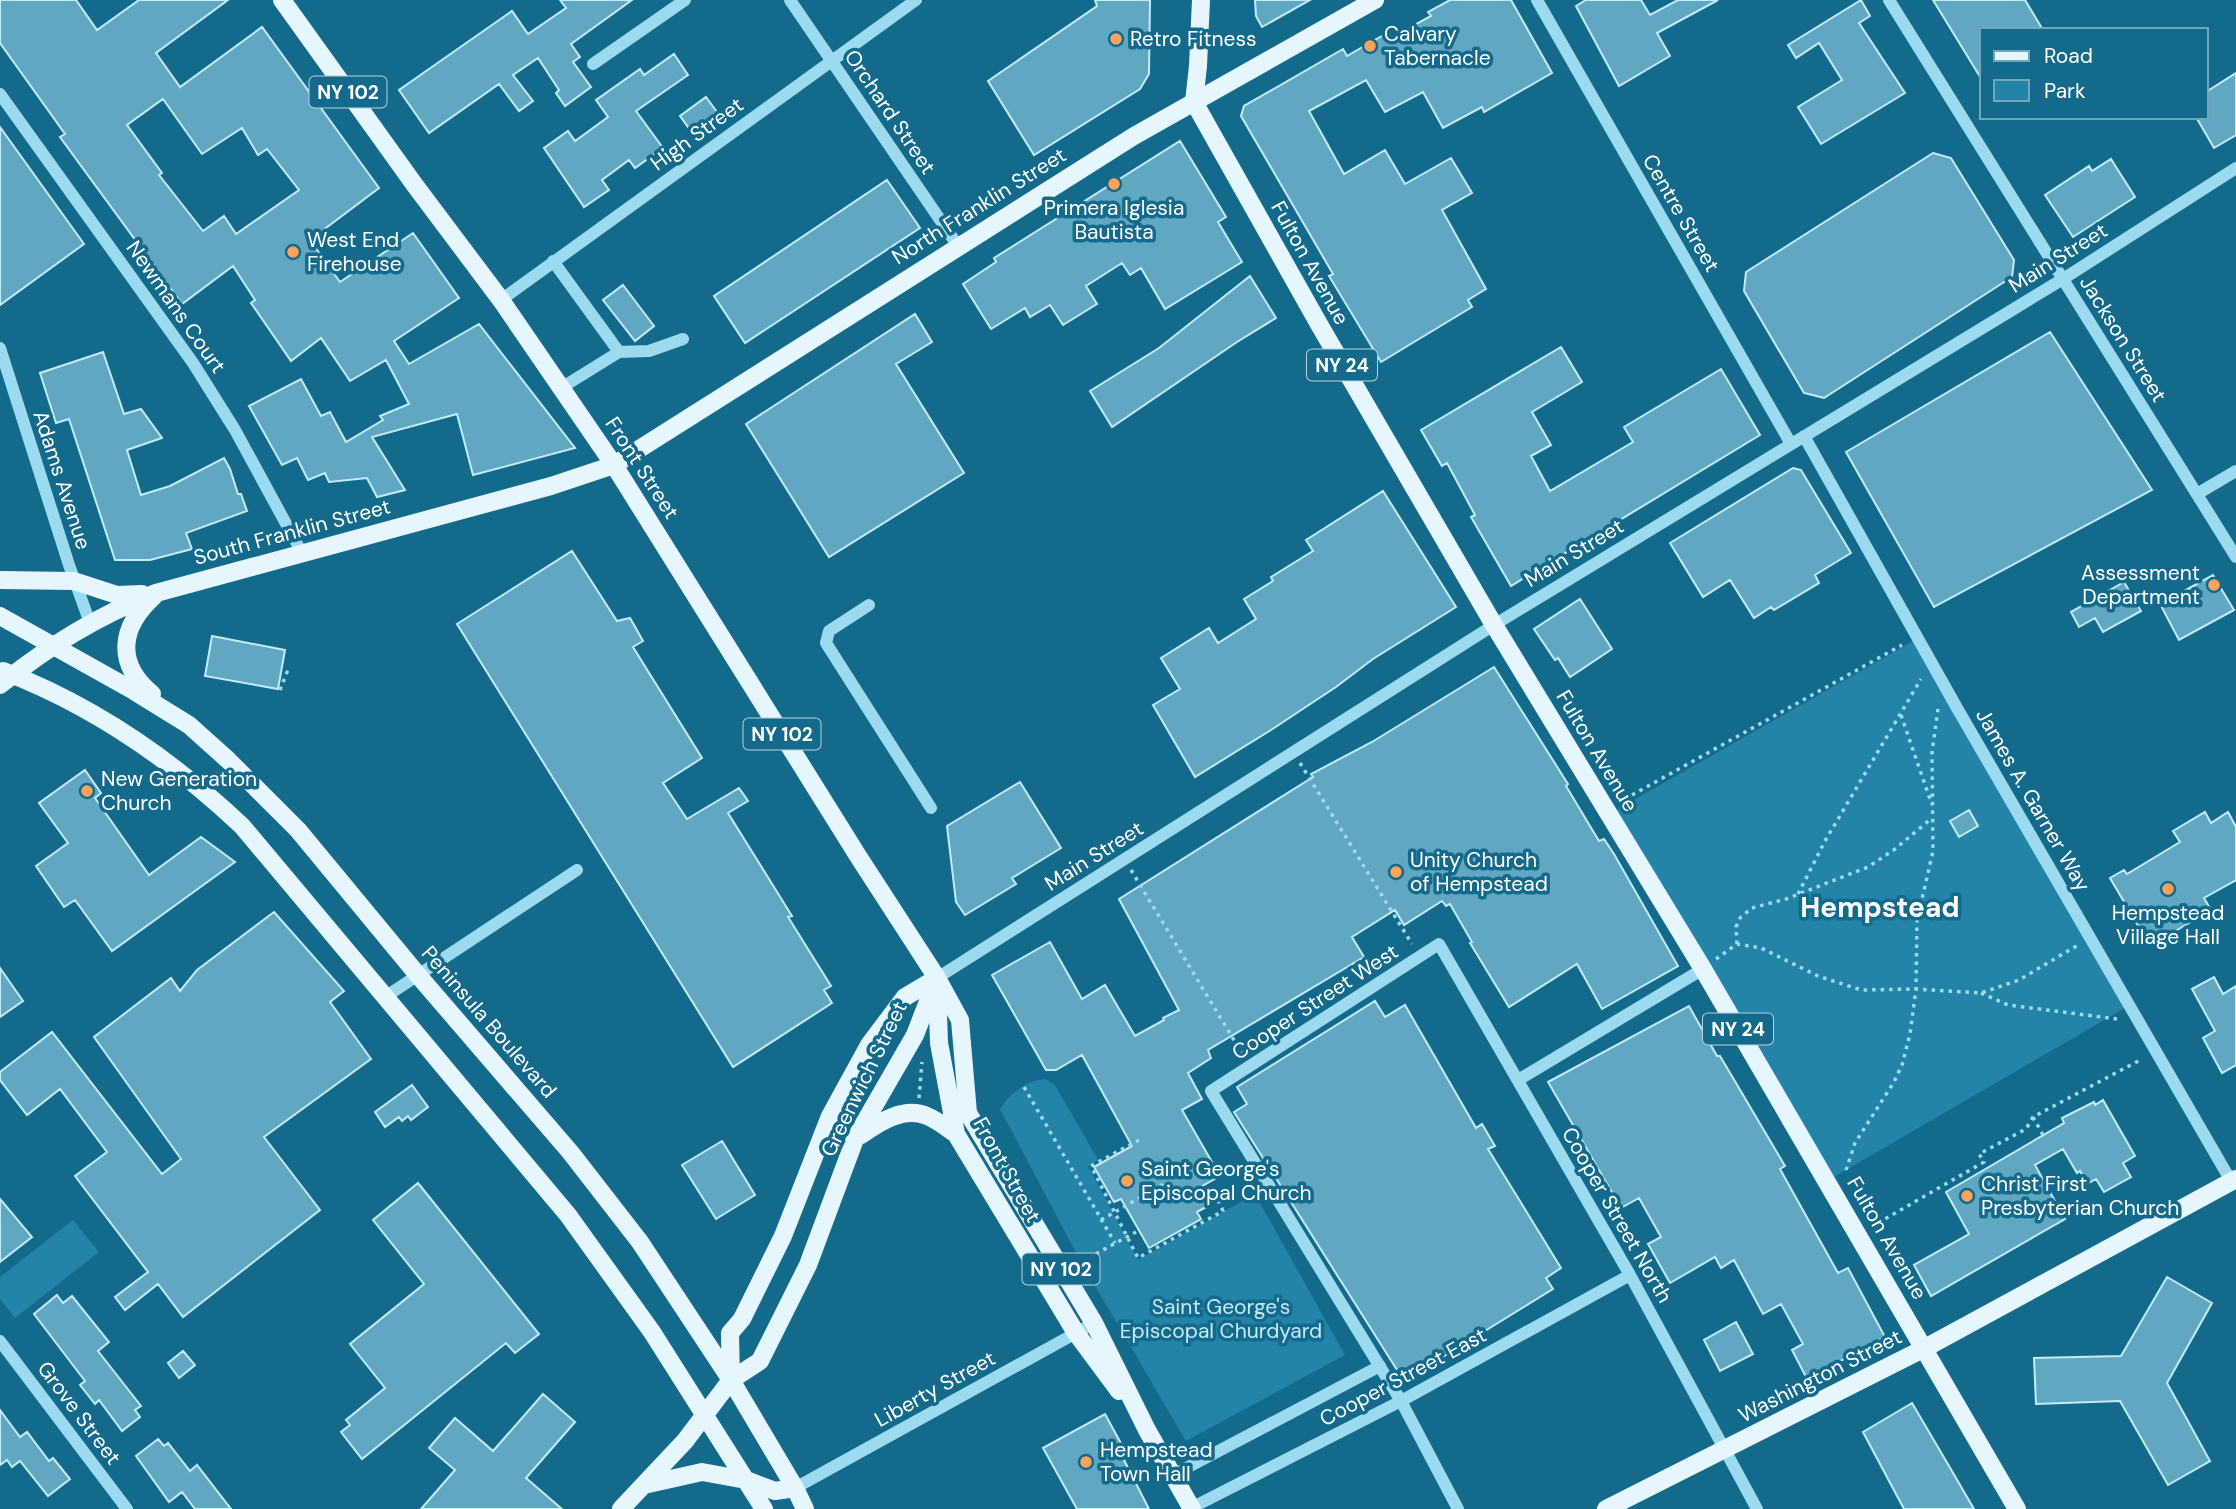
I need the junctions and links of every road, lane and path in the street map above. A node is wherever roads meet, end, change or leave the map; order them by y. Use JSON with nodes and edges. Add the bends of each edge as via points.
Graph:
{"nodes":[{"id":1,"x":282,"y":0,"type":"edge"},
{"id":2,"x":685,"y":0,"type":"edge"},
{"id":3,"x":790,"y":0,"type":"edge"},
{"id":4,"x":916,"y":0,"type":"edge"},
{"id":5,"x":1201,"y":0,"type":"edge"},
{"id":6,"x":1376,"y":0,"type":"edge"},
{"id":7,"x":1537,"y":0,"type":"edge"},
{"id":8,"x":1889,"y":0,"type":"edge"},
{"id":9,"x":832,"y":61,"type":"junction"},
{"id":10,"x":593,"y":64,"type":"dead end"},
{"id":11,"x":0,"y":94,"type":"edge"},
{"id":12,"x":1194,"y":102,"type":"junction"},
{"id":13,"x":2236,"y":168,"type":"edge"},
{"id":14,"x":958,"y":246,"type":"junction"},
{"id":15,"x":554,"y":261,"type":"junction"},
{"id":16,"x":2063,"y":279,"type":"junction"},
{"id":17,"x":501,"y":300,"type":"junction"},
{"id":18,"x":683,"y":339,"type":"dead end"},
{"id":19,"x":0,"y":348,"type":"edge"},
{"id":20,"x":618,"y":352,"type":"junction"},
{"id":21,"x":561,"y":388,"type":"junction"},
{"id":22,"x":1804,"y":436,"type":"junction"},
{"id":23,"x":1791,"y":444,"type":"junction"},
{"id":24,"x":614,"y":465,"type":"junction"},
{"id":25,"x":2236,"y":471,"type":"edge"},
{"id":26,"x":2197,"y":494,"type":"junction"},
{"id":27,"x":302,"y":553,"type":"junction"},
{"id":28,"x":2236,"y":557,"type":"edge"},
{"id":29,"x":0,"y":580,"type":"edge"},
{"id":30,"x":74,"y":581,"type":"junction"},
{"id":31,"x":156,"y":593,"type":"junction"},
{"id":32,"x":869,"y":605,"type":"dead end"},
{"id":33,"x":0,"y":616,"type":"edge"},
{"id":34,"x":90,"y":623,"type":"junction"},
{"id":35,"x":1494,"y":625,"type":"junction"},
{"id":36,"x":54,"y":645,"type":"junction"},
{"id":37,"x":1902,"y":645,"type":"dead end"},
{"id":38,"x":281,"y":670,"type":"dead end"},
{"id":39,"x":4,"y":677,"type":"edge"},
{"id":40,"x":1921,"y":679,"type":"dead end"},
{"id":41,"x":280,"y":690,"type":"dead end"},
{"id":42,"x":1938,"y":709,"type":"dead end"},
{"id":43,"x":1901,"y":715,"type":"junction"},
{"id":44,"x":189,"y":725,"type":"junction"},
{"id":45,"x":1294,"y":752,"type":"junction"},
{"id":46,"x":1632,"y":795,"type":"dead end"},
{"id":47,"x":931,"y":808,"type":"dead end"},
{"id":48,"x":1933,"y":808,"type":"junction"},
{"id":49,"x":1933,"y":817,"type":"junction"},
{"id":50,"x":1125,"y":859,"type":"junction"},
{"id":51,"x":577,"y":870,"type":"dead end"},
{"id":52,"x":1798,"y":894,"type":"junction"},
{"id":53,"x":2091,"y":938,"type":"junction"},
{"id":54,"x":1439,"y":944,"type":"joint"},
{"id":55,"x":1737,"y":944,"type":"junction"},
{"id":56,"x":1420,"y":956,"type":"junction"},
{"id":57,"x":1703,"y":969,"type":"junction"},
{"id":58,"x":417,"y":974,"type":"junction"},
{"id":59,"x":937,"y":978,"type":"junction"},
{"id":60,"x":1916,"y":989,"type":"junction"},
{"id":61,"x":1982,"y":993,"type":"junction"},
{"id":62,"x":385,"y":997,"type":"junction"},
{"id":63,"x":2117,"y":1019,"type":"dead end"},
{"id":64,"x":2156,"y":1051,"type":"junction"},
{"id":65,"x":922,"y":1062,"type":"dead end"},
{"id":66,"x":1250,"y":1067,"type":"junction"},
{"id":67,"x":1518,"y":1080,"type":"junction"},
{"id":68,"x":1024,"y":1087,"type":"dead end"},
{"id":69,"x":919,"y":1100,"type":"dead end"},
{"id":70,"x":2033,"y":1117,"type":"junction"},
{"id":71,"x":956,"y":1134,"type":"junction"},
{"id":72,"x":2043,"y":1135,"type":"dead end"},
{"id":73,"x":855,"y":1139,"type":"junction"},
{"id":74,"x":1139,"y":1139,"type":"dead end"},
{"id":75,"x":1846,"y":1170,"type":"dead end"},
{"id":76,"x":1157,"y":1178,"type":"dead end"},
{"id":77,"x":2234,"y":1180,"type":"edge"},
{"id":78,"x":1162,"y":1185,"type":"junction"},
{"id":79,"x":1205,"y":1185,"type":"dead end"},
{"id":80,"x":1165,"y":1192,"type":"dead end"},
{"id":81,"x":1115,"y":1212,"type":"junction"},
{"id":82,"x":1101,"y":1220,"type":"junction"},
{"id":83,"x":1878,"y":1223,"type":"dead end"},
{"id":84,"x":1136,"y":1232,"type":"dead end"},
{"id":85,"x":1126,"y":1237,"type":"junction"},
{"id":86,"x":1115,"y":1243,"type":"junction"},
{"id":87,"x":1081,"y":1262,"type":"dead end"},
{"id":88,"x":1630,"y":1275,"type":"junction"},
{"id":89,"x":1094,"y":1323,"type":"junction"},
{"id":90,"x":1076,"y":1333,"type":"junction"},
{"id":91,"x":0,"y":1341,"type":"edge"},
{"id":92,"x":1925,"y":1348,"type":"junction"},
{"id":93,"x":1380,"y":1366,"type":"junction"},
{"id":94,"x":731,"y":1380,"type":"junction"},
{"id":95,"x":1401,"y":1401,"type":"junction"},
{"id":96,"x":705,"y":1415,"type":"junction"},
{"id":97,"x":1147,"y":1430,"type":"junction"},
{"id":98,"x":1725,"y":1450,"type":"junction"},
{"id":99,"x":1173,"y":1475,"type":"junction"},
{"id":100,"x":746,"y":1480,"type":"junction"},
{"id":101,"x":644,"y":1485,"type":"junction"},
{"id":102,"x":795,"y":1488,"type":"junction"},
{"id":103,"x":1191,"y":1508,"type":"edge"},
{"id":104,"x":127,"y":1509,"type":"edge"},
{"id":105,"x":621,"y":1509,"type":"edge"},
{"id":106,"x":764,"y":1509,"type":"edge"},
{"id":107,"x":805,"y":1509,"type":"edge"},
{"id":108,"x":1458,"y":1509,"type":"edge"},
{"id":109,"x":1606,"y":1509,"type":"edge"},
{"id":110,"x":1757,"y":1509,"type":"edge"},
{"id":111,"x":2017,"y":1509,"type":"edge"}],
"edges":[{"from":1,"to":17,"type":"main road","name":"Front Street","number":"NY 102"},
{"from":2,"to":10,"type":"street"},
{"from":3,"to":9,"type":"street","name":"Orchard Street"},
{"from":4,"to":9,"type":"street","name":"High Street"},
{"from":5,"to":12,"type":"main road"},
{"from":6,"to":12,"type":"main road","name":"North Franklin Street"},
{"from":7,"to":23,"type":"street","name":"Centre Street"},
{"from":8,"to":16,"type":"street","name":"Jackson Street"},
{"from":9,"to":14,"type":"street","name":"Orchard Street"},
{"from":9,"to":15,"type":"street","name":"High Street"},
{"from":11,"to":27,"type":"street","name":"Newmans Court","via":[[193,363]]},
{"from":12,"to":14,"type":"main road","name":"North Franklin Street"},
{"from":12,"to":35,"type":"main road","name":"Fulton Avenue","number":"NY 24"},
{"from":13,"to":16,"type":"street","name":"Main Street"},
{"from":14,"to":24,"type":"main road","name":"North Franklin Street"},
{"from":15,"to":17,"type":"street","name":"High Street"},
{"from":15,"to":20,"type":"street"},
{"from":16,"to":22,"type":"street","name":"Main Street"},
{"from":16,"to":26,"type":"street","name":"Jackson Street"},
{"from":17,"to":21,"type":"main road","name":"Front Street","number":"NY 102"},
{"from":18,"to":20,"type":"street","via":[[649,351]]},
{"from":19,"to":30,"type":"street","name":"Adams Avenue"},
{"from":20,"to":21,"type":"street"},
{"from":21,"to":24,"type":"main road","name":"Front Street","number":"NY 102"},
{"from":22,"to":23,"type":"street","name":"Main Street"},
{"from":22,"to":53,"type":"street","name":"James A. Garner Way"},
{"from":23,"to":35,"type":"street","name":"Main Street"},
{"from":24,"to":27,"type":"main road","name":"South Franklin Street"},
{"from":24,"to":59,"type":"main road","name":"Front Street","number":"NY 102"},
{"from":25,"to":26,"type":"street"},
{"from":26,"to":28,"type":"street","name":"Jackson Street"},
{"from":27,"to":31,"type":"main road","name":"South Franklin Street"},
{"from":29,"to":30,"type":"main road"},
{"from":30,"to":31,"type":"main road","via":[[117,595]]},
{"from":30,"to":34,"type":"street","name":"Adams Avenue"},
{"from":31,"to":34,"type":"main road","name":"South Franklin Street"},
{"from":31,"to":44,"type":"main road","via":[[128,632],[130,669],[138,682]]},
{"from":32,"to":47,"type":"street","via":[[828,631],[826,643]]},
{"from":33,"to":36,"type":"main road","name":"Peninsula Boulevard"},
{"from":34,"to":36,"type":"main road","name":"South Franklin Street"},
{"from":35,"to":45,"type":"street","name":"Main Street"},
{"from":35,"to":57,"type":"main road","name":"Fulton Avenue","number":"NY 24"},
{"from":36,"to":39,"type":"main road","name":"South Franklin Street"},
{"from":36,"to":44,"type":"main road","name":"Peninsula Boulevard"},
{"from":37,"to":46,"type":"path"},
{"from":38,"to":41,"type":"path","via":[[287,672]]},
{"from":39,"to":62,"type":"main road","via":[[103,720],[214,800],[269,856]]},
{"from":40,"to":43,"type":"path"},
{"from":42,"to":48,"type":"path","via":[[1932,752]]},
{"from":43,"to":48,"type":"path"},
{"from":43,"to":52,"type":"path"},
{"from":44,"to":58,"type":"main road","name":"Peninsula Boulevard","via":[[298,830]]},
{"from":45,"to":50,"type":"street","name":"Main Street"},
{"from":45,"to":56,"type":"path"},
{"from":48,"to":49,"type":"path"},
{"from":49,"to":52,"type":"path","via":[[1868,867]]},
{"from":49,"to":60,"type":"path","via":[[1933,851],[1917,920]]},
{"from":50,"to":59,"type":"street","name":"Main Street"},
{"from":50,"to":66,"type":"path"},
{"from":51,"to":58,"type":"street"},
{"from":52,"to":55,"type":"path","via":[[1752,908],[1740,918]]},
{"from":53,"to":61,"type":"path","via":[[2019,980]]},
{"from":53,"to":64,"type":"street","name":"James A. Garner Way"},
{"from":54,"to":56,"type":"street","name":"Cooper Street West"},
{"from":54,"to":67,"type":"street","name":"Cooper Street North"},
{"from":55,"to":57,"type":"path"},
{"from":55,"to":60,"type":"path","via":[[1761,948],[1818,976],[1861,990]]},
{"from":56,"to":66,"type":"street","name":"Cooper Street West"},
{"from":57,"to":67,"type":"street"},
{"from":57,"to":92,"type":"main road","name":"Fulton Avenue","number":"NY 24"},
{"from":58,"to":62,"type":"street"},
{"from":58,"to":94,"type":"main road","name":"Peninsula Boulevard","via":[[579,1163],[640,1242]]},
{"from":59,"to":71,"type":"main road","name":"Front Street","number":"NY 102","via":[[939,1044]]},
{"from":59,"to":73,"type":"main road","name":"Greenwich Street","via":[[915,1035]]},
{"from":59,"to":89,"type":"main road","name":"Front Street","number":"NY 102","via":[[960,1020],[968,1113]]},
{"from":59,"to":94,"type":"main road","name":"Greenwich Street","via":[[905,998],[869,1045],[830,1116],[783,1236],[742,1319],[730,1333]]},
{"from":60,"to":61,"type":"path"},
{"from":60,"to":75,"type":"path","via":[[1902,1065],[1855,1143]]},
{"from":61,"to":63,"type":"path","via":[[2008,1005]]},
{"from":62,"to":96,"type":"main road","via":[[569,1215]]},
{"from":64,"to":70,"type":"path"},
{"from":64,"to":77,"type":"street","name":"James A. Garner Way"},
{"from":65,"to":69,"type":"path"},
{"from":66,"to":93,"type":"street","name":"Cooper Street West","via":[[1212,1091]]},
{"from":67,"to":88,"type":"street","name":"Cooper Street North"},
{"from":68,"to":82,"type":"path"},
{"from":70,"to":72,"type":"path"},
{"from":70,"to":83,"type":"path","via":[[2026,1129],[1979,1154],[1984,1162]]},
{"from":71,"to":73,"type":"main road","via":[[926,1115],[910,1113],[884,1119]]},
{"from":71,"to":90,"type":"main road","name":"Front Street","number":"NY 102"},
{"from":73,"to":94,"type":"main road","name":"Greenwich Street","via":[[808,1265],[760,1361]]},
{"from":74,"to":81,"type":"path","via":[[1091,1166]]},
{"from":76,"to":78,"type":"path"},
{"from":77,"to":92,"type":"main road","name":"Washington Street"},
{"from":78,"to":80,"type":"path"},
{"from":78,"to":81,"type":"path"},
{"from":79,"to":85,"type":"path","via":[[1223,1211],[1138,1258]]},
{"from":81,"to":82,"type":"path"},
{"from":81,"to":85,"type":"path"},
{"from":82,"to":86,"type":"path"},
{"from":84,"to":85,"type":"path"},
{"from":85,"to":86,"type":"path"},
{"from":86,"to":87,"type":"path"},
{"from":88,"to":95,"type":"street","name":"Cooper Street East"},
{"from":88,"to":98,"type":"street","name":"Cooper Street North"},
{"from":89,"to":90,"type":"street","name":"Liberty Street"},
{"from":89,"to":97,"type":"main road","name":"Front Street","number":"NY 102"},
{"from":90,"to":97,"type":"main road","name":"Front Street","number":"NY 102"},
{"from":90,"to":102,"type":"street","name":"Liberty Street"},
{"from":91,"to":104,"type":"street","name":"Grove Street"},
{"from":92,"to":98,"type":"main road","name":"Washington Street"},
{"from":92,"to":111,"type":"main road","name":"Fulton Avenue","number":"NY 24"},
{"from":93,"to":95,"type":"street"},
{"from":93,"to":99,"type":"street","name":"Cooper Street East"},
{"from":94,"to":96,"type":"main road","name":"Greenwich Street"},
{"from":94,"to":102,"type":"main road","name":"Peninsula Boulevard"},
{"from":95,"to":103,"type":"street","name":"Cooper Street East"},
{"from":95,"to":108,"type":"street"},
{"from":96,"to":100,"type":"main road"},
{"from":96,"to":101,"type":"main road","name":"Greenwich Street"},
{"from":97,"to":99,"type":"main road","name":"Front Street","number":"NY 102"},
{"from":98,"to":109,"type":"main road","name":"Washington Street"},
{"from":98,"to":110,"type":"street","name":"Cooper Street North"},
{"from":99,"to":103,"type":"main road","name":"Front Street","number":"NY 102"},
{"from":100,"to":101,"type":"main road","via":[[702,1472]]},
{"from":100,"to":102,"type":"main road","via":[[775,1491]]},
{"from":100,"to":106,"type":"main road"},
{"from":101,"to":105,"type":"main road","name":"Greenwich Street"},
{"from":102,"to":107,"type":"main road","name":"Peninsula Boulevard"}]}
